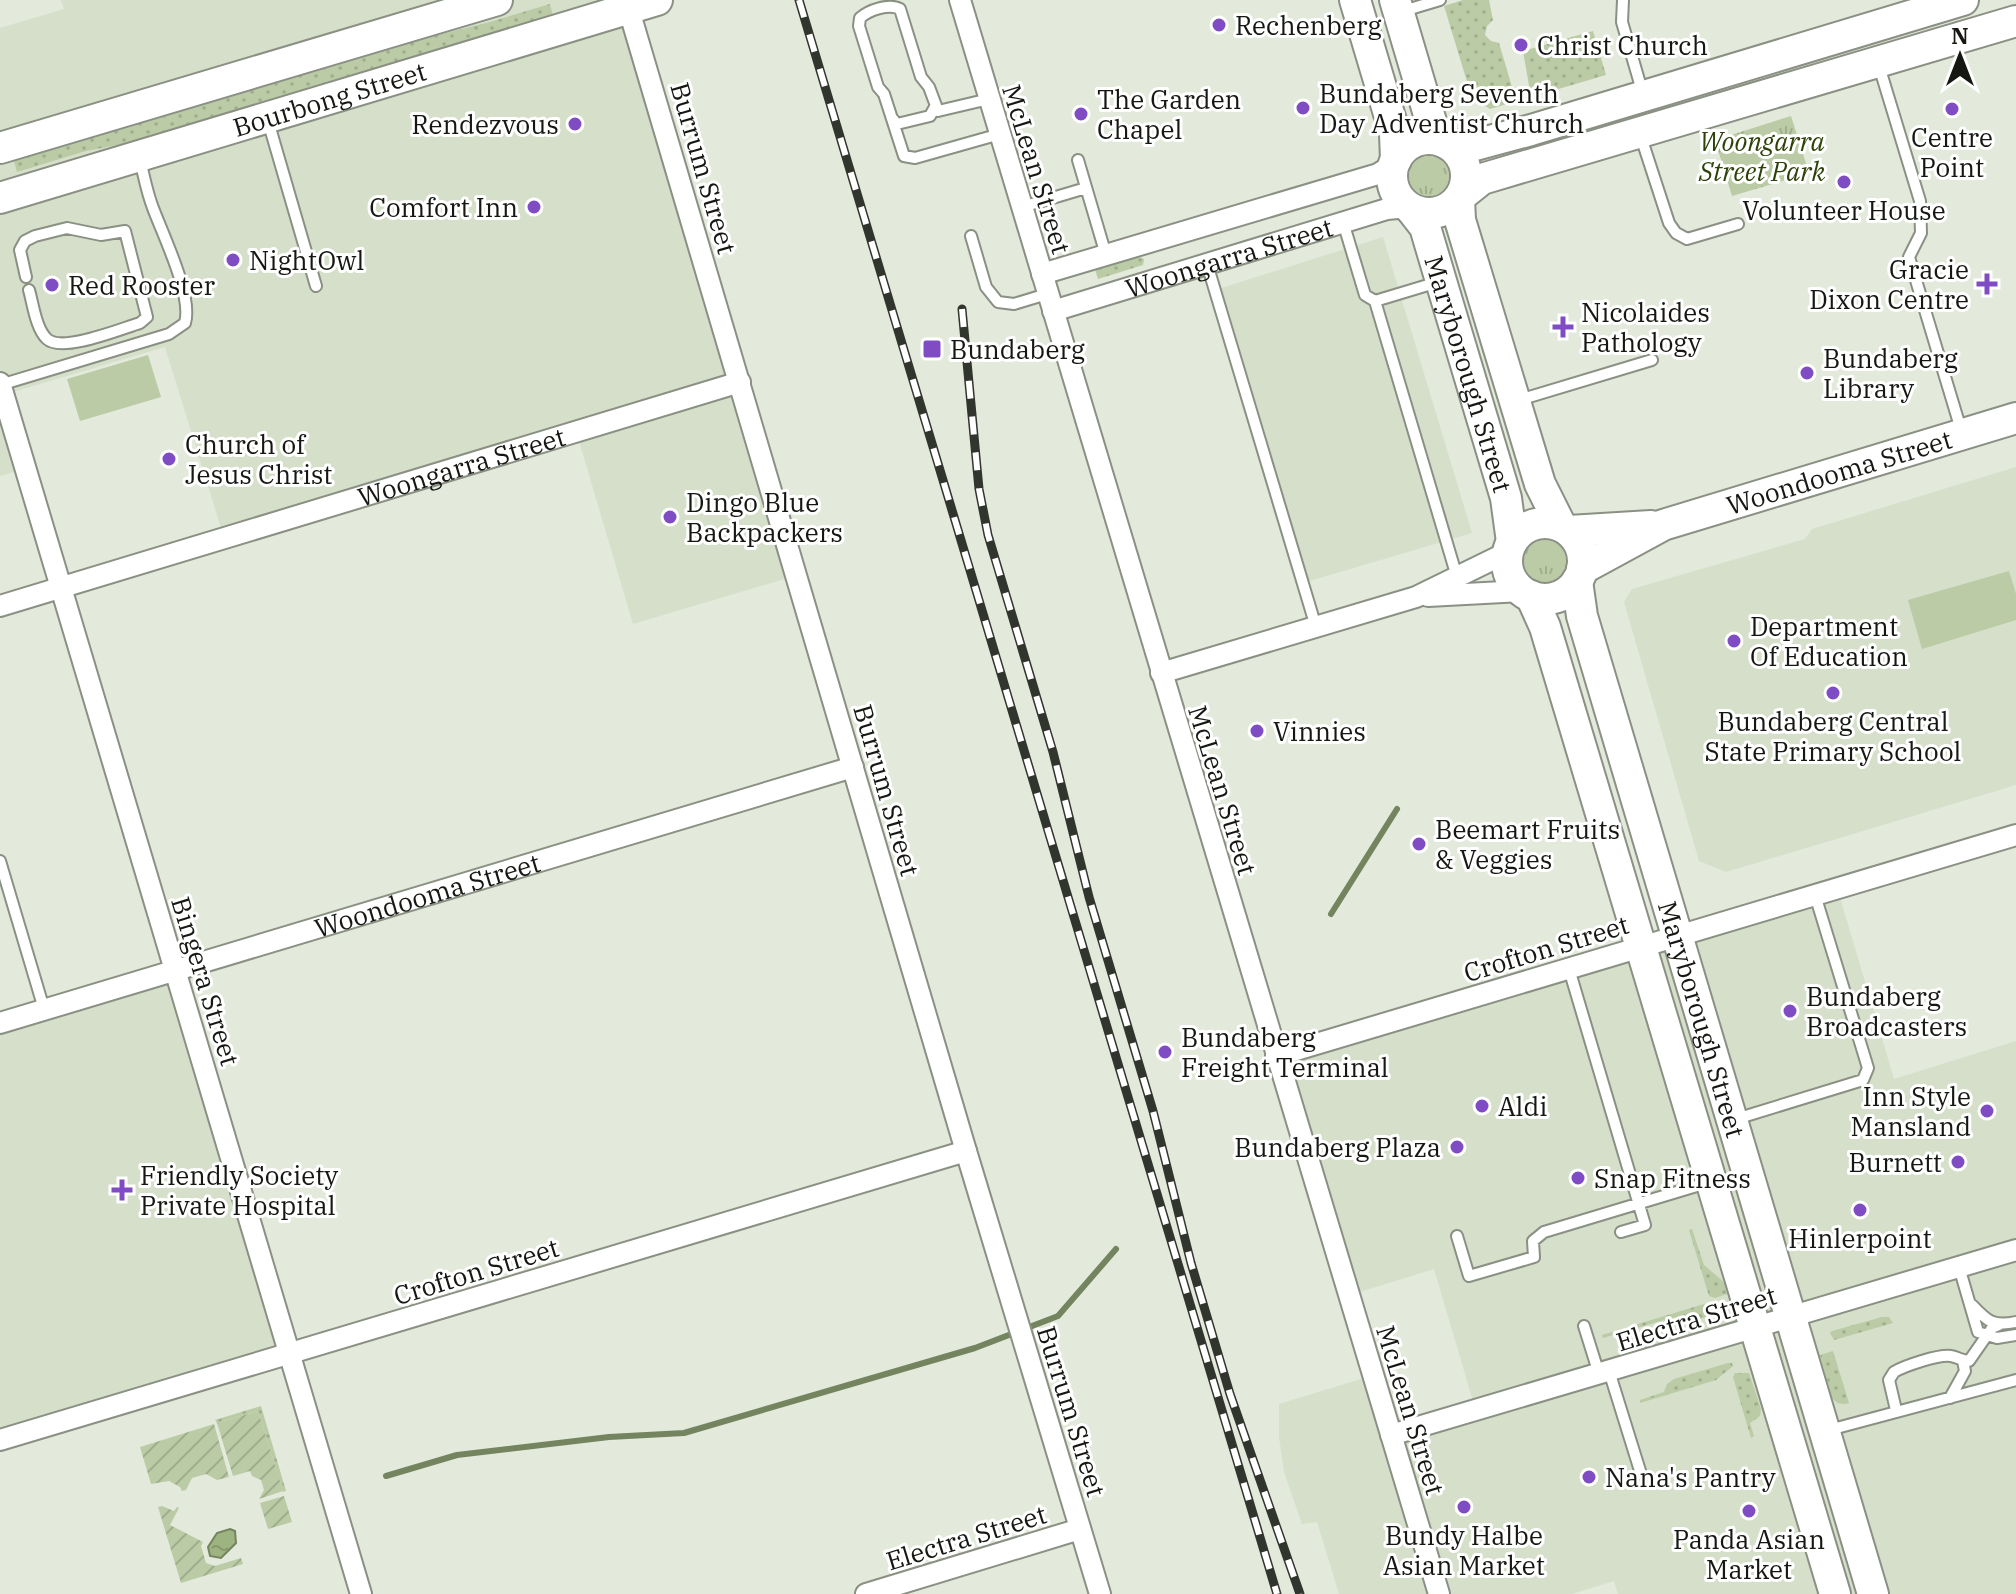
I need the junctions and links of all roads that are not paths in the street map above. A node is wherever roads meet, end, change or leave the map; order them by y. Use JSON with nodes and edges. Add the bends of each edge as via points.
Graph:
{"nodes":[{"id":1,"x":497,"y":0,"type":"edge"},
{"id":2,"x":960,"y":0,"type":"edge"},
{"id":3,"x":1355,"y":0,"type":"edge"},
{"id":4,"x":1440,"y":0,"type":"edge"},
{"id":5,"x":1623,"y":0,"type":"edge"},
{"id":6,"x":1963,"y":0,"type":"edge"},
{"id":7,"x":637,"y":3,"type":"edge"},
{"id":8,"x":1397,"y":6,"type":"edge"},
{"id":9,"x":2016,"y":21,"type":"edge"},
{"id":10,"x":1836,"y":39,"type":"junction"},
{"id":11,"x":1877,"y":62,"type":"junction"},
{"id":12,"x":1846,"y":71,"type":"junction"},
{"id":13,"x":1644,"y":96,"type":"junction"},
{"id":14,"x":989,"y":99,"type":"junction"},
{"id":15,"x":935,"y":107,"type":"junction"},
{"id":16,"x":892,"y":118,"type":"junction"},
{"id":17,"x":267,"y":119,"type":"junction"},
{"id":18,"x":1531,"y":130,"type":"junction"},
{"id":19,"x":1640,"y":132,"type":"junction"},
{"id":20,"x":1000,"y":134,"type":"junction"},
{"id":21,"x":1446,"y":144,"type":"junction"},
{"id":22,"x":2,"y":148,"type":"edge"},
{"id":23,"x":139,"y":158,"type":"junction"},
{"id":24,"x":1078,"y":160,"type":"dead end"},
{"id":25,"x":1541,"y":161,"type":"junction"},
{"id":26,"x":1395,"y":162,"type":"junction"},
{"id":27,"x":1086,"y":188,"type":"junction"},
{"id":28,"x":32,"y":189,"type":"junction"},
{"id":29,"x":0,"y":192,"type":"edge"},
{"id":30,"x":1460,"y":197,"type":"junction"},
{"id":31,"x":0,"y":198,"type":"edge"},
{"id":32,"x":1022,"y":207,"type":"junction"},
{"id":33,"x":1410,"y":208,"type":"junction"},
{"id":34,"x":1343,"y":222,"type":"junction"},
{"id":35,"x":1738,"y":224,"type":"dead end"},
{"id":36,"x":971,"y":236,"type":"dead end"},
{"id":37,"x":1106,"y":255,"type":"junction"},
{"id":38,"x":1207,"y":264,"type":"junction"},
{"id":39,"x":26,"y":277,"type":"dead end"},
{"id":40,"x":1441,"y":281,"type":"junction"},
{"id":41,"x":316,"y":286,"type":"dead end"},
{"id":42,"x":29,"y":290,"type":"dead end"},
{"id":43,"x":1047,"y":293,"type":"junction"},
{"id":44,"x":1375,"y":301,"type":"junction"},
{"id":45,"x":1652,"y":360,"type":"dead end"},
{"id":46,"x":740,"y":382,"type":"junction"},
{"id":47,"x":0,"y":384,"type":"edge"},
{"id":48,"x":1516,"y":401,"type":"junction"},
{"id":49,"x":2016,"y":418,"type":"edge"},
{"id":50,"x":1963,"y":435,"type":"junction"},
{"id":51,"x":1663,"y":525,"type":"junction"},
{"id":52,"x":1565,"y":529,"type":"junction"},
{"id":53,"x":1510,"y":547,"type":"junction"},
{"id":54,"x":1580,"y":575,"type":"junction"},
{"id":55,"x":1457,"y":577,"type":"junction"},
{"id":56,"x":62,"y":588,"type":"junction"},
{"id":57,"x":1527,"y":593,"type":"junction"},
{"id":58,"x":1416,"y":597,"type":"junction"},
{"id":59,"x":0,"y":606,"type":"edge"},
{"id":60,"x":1316,"y":627,"type":"junction"},
{"id":61,"x":1161,"y":673,"type":"junction"},
{"id":62,"x":853,"y":767,"type":"junction"},
{"id":63,"x":2016,"y":835,"type":"edge"},
{"id":64,"x":0,"y":861,"type":"edge"},
{"id":65,"x":1815,"y":895,"type":"junction"},
{"id":66,"x":1677,"y":935,"type":"junction"},
{"id":67,"x":1641,"y":947,"type":"junction"},
{"id":68,"x":1569,"y":969,"type":"junction"},
{"id":69,"x":175,"y":971,"type":"junction"},
{"id":70,"x":44,"y":1009,"type":"junction"},
{"id":71,"x":0,"y":1023,"type":"edge"},
{"id":72,"x":1276,"y":1056,"type":"junction"},
{"id":73,"x":1731,"y":1120,"type":"junction"},
{"id":74,"x":966,"y":1151,"type":"junction"},
{"id":75,"x":1711,"y":1181,"type":"junction"},
{"id":76,"x":1638,"y":1203,"type":"junction"},
{"id":77,"x":1621,"y":1232,"type":"dead end"},
{"id":78,"x":1457,"y":1236,"type":"dead end"},
{"id":79,"x":2016,"y":1250,"type":"edge"},
{"id":80,"x":1959,"y":1267,"type":"junction"},
{"id":81,"x":1972,"y":1305,"type":"junction"},
{"id":82,"x":1791,"y":1317,"type":"junction"},
{"id":83,"x":2016,"y":1322,"type":"edge"},
{"id":84,"x":1999,"y":1325,"type":"junction"},
{"id":85,"x":1584,"y":1326,"type":"dead end"},
{"id":86,"x":1754,"y":1328,"type":"junction"},
{"id":87,"x":2016,"y":1335,"type":"edge"},
{"id":88,"x":1986,"y":1336,"type":"junction"},
{"id":89,"x":290,"y":1353,"type":"junction"},
{"id":90,"x":1963,"y":1361,"type":"junction"},
{"id":91,"x":1604,"y":1372,"type":"junction"},
{"id":92,"x":2016,"y":1380,"type":"edge"},
{"id":93,"x":1950,"y":1398,"type":"junction"},
{"id":94,"x":1896,"y":1410,"type":"junction"},
{"id":95,"x":1825,"y":1432,"type":"junction"},
{"id":96,"x":1391,"y":1435,"type":"junction"},
{"id":97,"x":0,"y":1440,"type":"edge"},
{"id":98,"x":1641,"y":1474,"type":"dead end"},
{"id":99,"x":1080,"y":1529,"type":"junction"},
{"id":100,"x":361,"y":1594,"type":"edge"},
{"id":101,"x":866,"y":1594,"type":"edge"},
{"id":102,"x":1100,"y":1594,"type":"edge"},
{"id":103,"x":1439,"y":1594,"type":"edge"},
{"id":104,"x":1835,"y":1594,"type":"edge"},
{"id":105,"x":1873,"y":1594,"type":"edge"}],
"edges":[{"from":1,"to":22,"type":"street","name":"Bourbong Street"},
{"from":2,"to":14,"type":"street","name":"McLean Street"},
{"from":3,"to":26,"type":"street","via":[[1395,134]]},
{"from":4,"to":8,"type":"lane"},
{"from":5,"to":13,"type":"lane","via":[[1624,31]]},
{"from":6,"to":10,"type":"street"},
{"from":7,"to":17,"type":"street","name":"Bourbong Street"},
{"from":7,"to":46,"type":"street","name":"Burrum Street"},
{"from":8,"to":21,"type":"street","via":[[1432,125]]},
{"from":9,"to":11,"type":"street"},
{"from":10,"to":12,"type":"street"},
{"from":10,"to":13,"type":"street"},
{"from":11,"to":12,"type":"street"},
{"from":11,"to":50,"type":"lane","via":[[1920,201],[1921,233],[1909,257]]},
{"from":12,"to":19,"type":"street"},
{"from":13,"to":18,"type":"street"},
{"from":14,"to":15,"type":"lane","via":[[943,112]]},
{"from":14,"to":20,"type":"street","name":"McLean Street"},
{"from":15,"to":16,"type":"lane","via":[[930,116],[904,124]]},
{"from":15,"to":16,"type":"lane","via":[[902,13],[890,6],[862,15],[859,22]]},
{"from":16,"to":20,"type":"lane","via":[[902,152],[911,159]]},
{"from":17,"to":23,"type":"street","name":"Bourbong Street"},
{"from":17,"to":41,"type":"lane"},
{"from":18,"to":21,"type":"street","via":[[1475,145]]},
{"from":18,"to":25,"type":"street"},
{"from":19,"to":25,"type":"street"},
{"from":19,"to":35,"type":"lane","via":[[1671,229],[1687,239]]},
{"from":20,"to":32,"type":"street","name":"McLean Street"},
{"from":21,"to":26,"type":"street","via":[[1411,144]]},
{"from":21,"to":30,"type":"street","via":[[1458,152],[1467,173]]},
{"from":23,"to":28,"type":"street","name":"Bourbong Street"},
{"from":23,"to":47,"type":"lane","via":[[153,209],[166,233],[185,302],[185,323],[169,334]]},
{"from":24,"to":27,"type":"lane"},
{"from":25,"to":30,"type":"street","via":[[1482,179]]},
{"from":26,"to":33,"type":"street","via":[[1394,187]]},
{"from":26,"to":37,"type":"street","name":"Woongarra Street","via":[[1378,174]]},
{"from":27,"to":32,"type":"lane"},
{"from":27,"to":37,"type":"lane"},
{"from":28,"to":29,"type":"street"},
{"from":28,"to":31,"type":"street","name":"Bourbong Street"},
{"from":30,"to":33,"type":"street","via":[[1442,211]]},
{"from":30,"to":48,"type":"street","name":"Maryborough Street","via":[[1460,220]]},
{"from":32,"to":43,"type":"street","name":"McLean Street"},
{"from":33,"to":34,"type":"street","name":"Woongarra Street"},
{"from":33,"to":40,"type":"street","name":"Maryborough Street","via":[[1425,227]]},
{"from":34,"to":38,"type":"street","name":"Woongarra Street"},
{"from":34,"to":44,"type":"lane","via":[[1365,295]]},
{"from":36,"to":43,"type":"lane","via":[[986,287],[998,302],[1014,304]]},
{"from":37,"to":43,"type":"street","name":"Woongarra Street"},
{"from":38,"to":43,"type":"street","name":"Woongarra Street"},
{"from":38,"to":60,"type":"lane"},
{"from":39,"to":42,"type":"lane","via":[[20,255],[25,241],[67,228],[101,235],[125,231],[148,314],[143,321],[61,345],[42,333]]},
{"from":40,"to":44,"type":"lane"},
{"from":40,"to":53,"type":"street","name":"Maryborough Street","via":[[1506,498]]},
{"from":43,"to":61,"type":"street","name":"McLean Street"},
{"from":44,"to":55,"type":"lane"},
{"from":45,"to":48,"type":"lane"},
{"from":46,"to":56,"type":"street","name":"Woongarra Street"},
{"from":46,"to":62,"type":"street","name":"Burrum Street"},
{"from":47,"to":56,"type":"street","name":"Bingera Street"},
{"from":48,"to":52,"type":"street","name":"Maryborough Street","via":[[1540,484]]},
{"from":49,"to":50,"type":"street","name":"Woondooma Street"},
{"from":50,"to":51,"type":"street","name":"Woondooma Street"},
{"from":51,"to":52,"type":"street","name":"Woondooma Street"},
{"from":51,"to":54,"type":"street","name":"Woondooma Street"},
{"from":52,"to":53,"type":"street","via":[[1539,523]]},
{"from":52,"to":54,"type":"street","via":[[1581,548]]},
{"from":53,"to":55,"type":"street"},
{"from":53,"to":57,"type":"street","via":[[1509,573]]},
{"from":54,"to":57,"type":"street","via":[[1562,595]]},
{"from":54,"to":66,"type":"street","name":"Maryborough Street","via":[[1582,616]]},
{"from":55,"to":58,"type":"street"},
{"from":56,"to":59,"type":"street","name":"Woongarra Street"},
{"from":56,"to":69,"type":"street","name":"Bingera Street"},
{"from":57,"to":58,"type":"street"},
{"from":57,"to":67,"type":"street","name":"Maryborough Street","via":[[1545,627]]},
{"from":58,"to":60,"type":"street"},
{"from":60,"to":61,"type":"street"},
{"from":61,"to":72,"type":"street","name":"McLean Street"},
{"from":62,"to":69,"type":"street","name":"Woondooma Street"},
{"from":62,"to":74,"type":"street","name":"Burrum Street"},
{"from":63,"to":65,"type":"street","name":"Crofton Street"},
{"from":64,"to":70,"type":"lane"},
{"from":65,"to":66,"type":"street","name":"Crofton Street"},
{"from":65,"to":73,"type":"lane","via":[[1868,1068],[1863,1080]]},
{"from":66,"to":67,"type":"street","name":"Crofton Street"},
{"from":66,"to":73,"type":"street","name":"Maryborough Street"},
{"from":67,"to":68,"type":"street","name":"Crofton Street"},
{"from":67,"to":75,"type":"street","name":"Maryborough Street"},
{"from":68,"to":72,"type":"street","name":"Crofton Street"},
{"from":68,"to":76,"type":"lane"},
{"from":69,"to":70,"type":"street","name":"Woondooma Street"},
{"from":69,"to":89,"type":"street","name":"Bingera Street"},
{"from":70,"to":71,"type":"street","name":"Woondooma Street"},
{"from":72,"to":96,"type":"street","name":"McLean Street"},
{"from":73,"to":82,"type":"street","name":"Maryborough Street"},
{"from":74,"to":89,"type":"street","name":"Crofton Street"},
{"from":74,"to":99,"type":"street","name":"Burrum Street"},
{"from":75,"to":76,"type":"lane"},
{"from":75,"to":86,"type":"street","name":"Maryborough Street"},
{"from":76,"to":77,"type":"lane","via":[[1645,1225]]},
{"from":76,"to":78,"type":"lane","via":[[1540,1233],[1532,1246],[1534,1257],[1469,1276]]},
{"from":79,"to":80,"type":"street","name":"Electra Street"},
{"from":80,"to":81,"type":"lane"},
{"from":80,"to":82,"type":"street","name":"Electra Street"},
{"from":81,"to":84,"type":"lane","via":[[1985,1320]]},
{"from":81,"to":88,"type":"lane","via":[[1975,1327]]},
{"from":82,"to":86,"type":"street","name":"Electra Street"},
{"from":82,"to":95,"type":"street","name":"Maryborough Street"},
{"from":83,"to":84,"type":"lane"},
{"from":84,"to":88,"type":"lane"},
{"from":85,"to":91,"type":"lane"},
{"from":86,"to":91,"type":"street","name":"Electra Street"},
{"from":86,"to":104,"type":"street","name":"Maryborough Street"},
{"from":87,"to":88,"type":"lane"},
{"from":88,"to":90,"type":"lane","via":[[1972,1359]]},
{"from":89,"to":97,"type":"street","name":"Crofton Street"},
{"from":89,"to":100,"type":"street","name":"Bingera Street"},
{"from":90,"to":93,"type":"lane","via":[[1965,1371]]},
{"from":90,"to":94,"type":"lane","via":[[1942,1356],[1894,1372],[1889,1380]]},
{"from":91,"to":96,"type":"street","name":"Electra Street"},
{"from":91,"to":98,"type":"lane"},
{"from":92,"to":93,"type":"lane"},
{"from":93,"to":94,"type":"lane"},
{"from":94,"to":95,"type":"lane"},
{"from":95,"to":105,"type":"street","name":"Maryborough Street"},
{"from":96,"to":103,"type":"street","name":"McLean Street"},
{"from":99,"to":101,"type":"street","name":"Electra Street"},
{"from":99,"to":102,"type":"street","name":"Burrum Street"}]}
